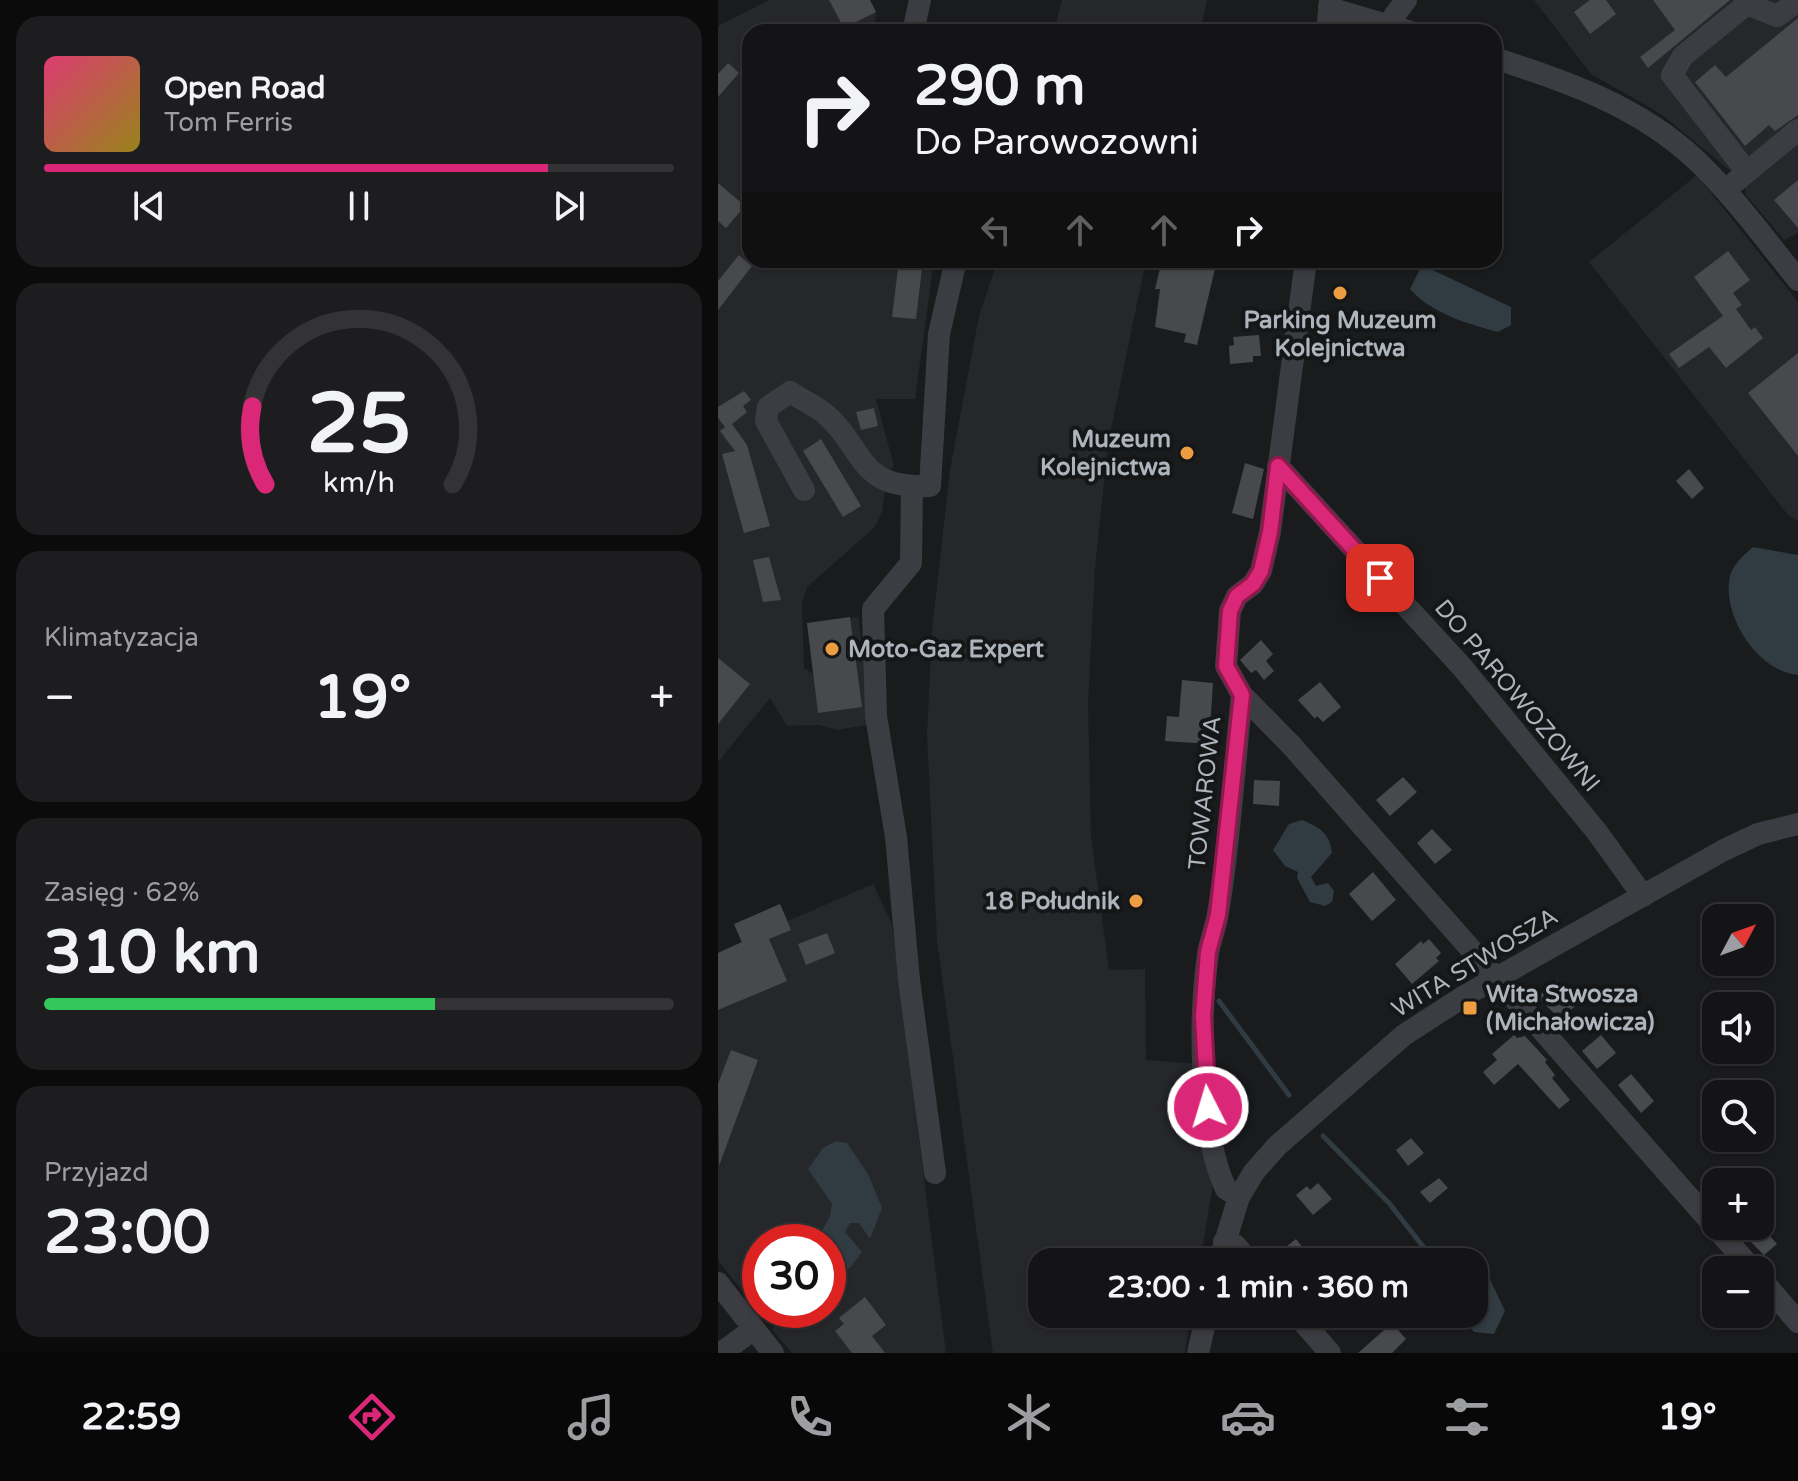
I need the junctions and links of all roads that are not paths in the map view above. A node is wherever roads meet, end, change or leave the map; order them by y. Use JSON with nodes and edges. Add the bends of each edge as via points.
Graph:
{"nodes":[{"id":1,"x":920,"y":0,"type":"edge"},
{"id":2,"x":1406,"y":0,"type":"edge"},
{"id":3,"x":1798,"y":1,"type":"edge"},
{"id":4,"x":1748,"y":2,"type":"edge"},
{"id":5,"x":1330,"y":4,"type":"edge"},
{"id":6,"x":915,"y":24,"type":"edge"},
{"id":7,"x":1328,"y":24,"type":"edge"},
{"id":8,"x":1388,"y":24,"type":"edge"},
{"id":9,"x":1399,"y":24,"type":"edge"},
{"id":10,"x":1502,"y":61,"type":"edge"},
{"id":11,"x":1798,"y":130,"type":"edge"},
{"id":12,"x":1747,"y":172,"type":"junction"},
{"id":13,"x":1725,"y":190,"type":"junction"},
{"id":14,"x":954,"y":268,"type":"edge"},
{"id":15,"x":1305,"y":268,"type":"edge"},
{"id":16,"x":1798,"y":280,"type":"edge"},
{"id":17,"x":1278,"y":466,"type":"junction"},
{"id":18,"x":912,"y":487,"type":"junction"},
{"id":19,"x":804,"y":490,"type":"dead end"},
{"id":20,"x":1242,"y":695,"type":"junction"},
{"id":21,"x":1798,"y":824,"type":"edge"},
{"id":22,"x":1643,"y":896,"type":"junction"},
{"id":23,"x":1496,"y":978,"type":"junction"},
{"id":24,"x":935,"y":1173,"type":"dead end"},
{"id":25,"x":1239,"y":1197,"type":"junction"},
{"id":26,"x":1223,"y":1248,"type":"edge"},
{"id":27,"x":1741,"y":1256,"type":"edge"},
{"id":28,"x":718,"y":1283,"type":"edge"},
{"id":29,"x":1774,"y":1294,"type":"edge"},
{"id":30,"x":1798,"y":1322,"type":"edge"},
{"id":31,"x":1204,"y":1328,"type":"edge"},
{"id":32,"x":1308,"y":1328,"type":"edge"},
{"id":33,"x":754,"y":1329,"type":"junction"},
{"id":34,"x":721,"y":1353,"type":"edge"},
{"id":35,"x":773,"y":1353,"type":"edge"},
{"id":36,"x":1198,"y":1353,"type":"edge"},
{"id":37,"x":1330,"y":1353,"type":"edge"}],
"edges":[{"from":1,"to":6,"type":"street"},
{"from":2,"to":9,"type":"street","via":[[1394,16]]},
{"from":3,"to":4,"type":"street","via":[[1777,16]]},
{"from":4,"to":12,"type":"street","via":[[1683,56],[1672,75]]},
{"from":5,"to":7,"type":"street"},
{"from":5,"to":8,"type":"street"},
{"from":10,"to":13,"type":"street","via":[[1579,86],[1614,104],[1670,138]]},
{"from":11,"to":12,"type":"street"},
{"from":12,"to":13,"type":"street"},
{"from":13,"to":16,"type":"street"},
{"from":14,"to":18,"type":"street","via":[[939,334],[930,486]]},
{"from":15,"to":17,"type":"street","name":"TOWAROWA"},
{"from":17,"to":20,"type":"street","name":"TOWAROWA","via":[[1261,571],[1230,611],[1226,666]]},
{"from":17,"to":22,"type":"street","name":"DO PAROWOZOWNI","via":[[1462,667]]},
{"from":18,"to":19,"type":"street","via":[[867,470],[824,413],[790,392],[768,407],[766,421]]},
{"from":18,"to":24,"type":"street","via":[[911,563],[873,609],[876,701]]},
{"from":20,"to":23,"type":"street"},
{"from":20,"to":25,"type":"street","name":"TOWAROWA","via":[[1203,1016],[1214,1151],[1226,1189]]},
{"from":21,"to":22,"type":"street","name":"WITA STWOSZA","via":[[1758,834]]},
{"from":22,"to":23,"type":"street","name":"WITA STWOSZA"},
{"from":23,"to":25,"type":"street","name":"WITA STWOSZA","via":[[1430,1016],[1371,1062],[1277,1146]]},
{"from":23,"to":27,"type":"street"},
{"from":25,"to":26,"type":"street","name":"WITA STWOSZA"},
{"from":28,"to":33,"type":"street"},
{"from":29,"to":30,"type":"street"},
{"from":31,"to":36,"type":"street"},
{"from":32,"to":37,"type":"street"},
{"from":33,"to":34,"type":"street"},
{"from":33,"to":35,"type":"street"}]}
